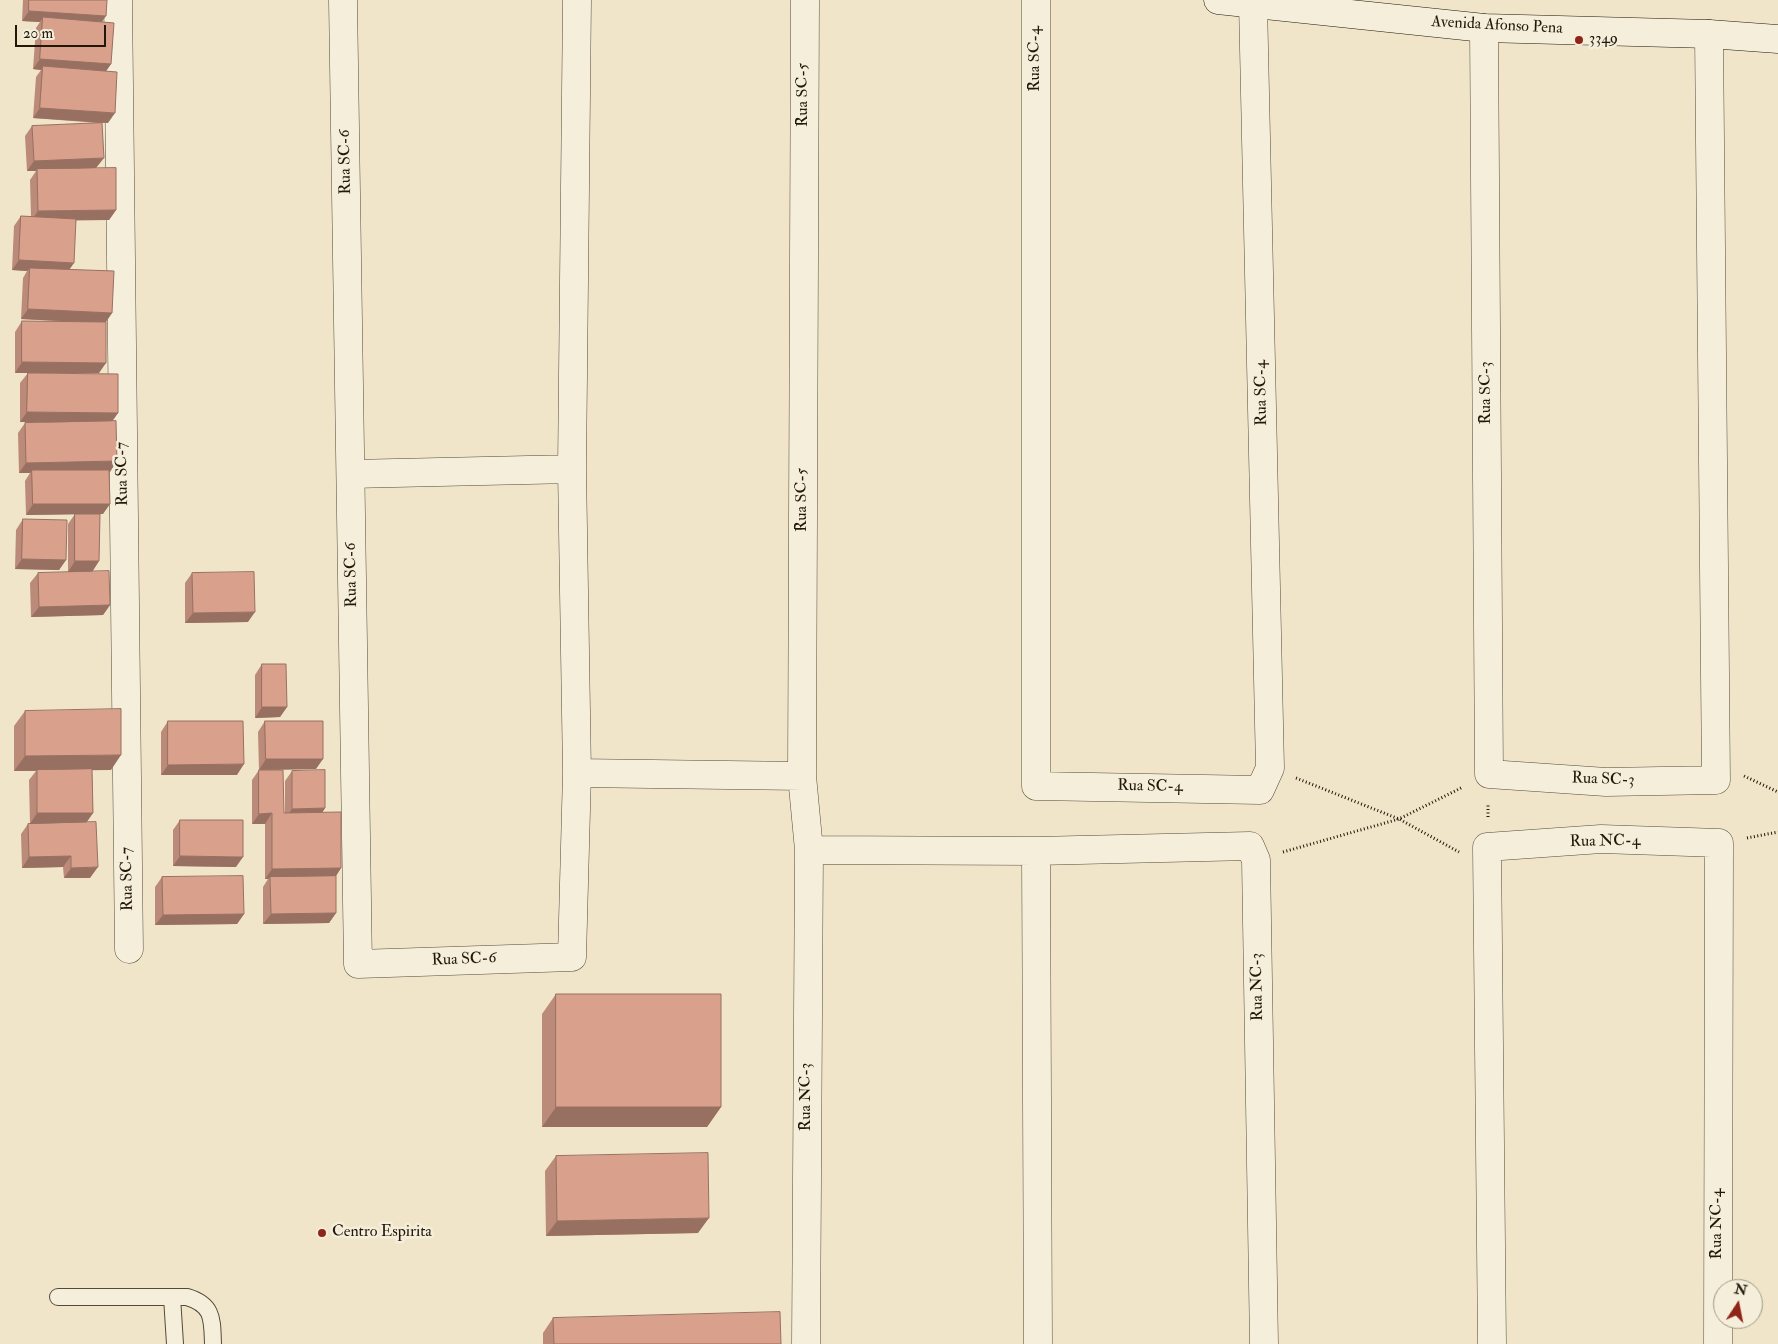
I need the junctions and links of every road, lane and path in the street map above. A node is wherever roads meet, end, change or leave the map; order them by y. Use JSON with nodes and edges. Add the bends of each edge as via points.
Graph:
{"nodes":[{"id":1,"x":118,"y":0,"type":"edge"},
{"id":2,"x":343,"y":0,"type":"edge"},
{"id":3,"x":577,"y":0,"type":"edge"},
{"id":4,"x":805,"y":0,"type":"edge"},
{"id":5,"x":1036,"y":0,"type":"edge"},
{"id":6,"x":1218,"y":0,"type":"edge"},
{"id":7,"x":1253,"y":4,"type":"junction"},
{"id":8,"x":1372,"y":8,"type":"edge"},
{"id":9,"x":1484,"y":28,"type":"junction"},
{"id":10,"x":1709,"y":34,"type":"junction"},
{"id":11,"x":1778,"y":39,"type":"edge"},
{"id":12,"x":572,"y":469,"type":"junction"},
{"id":13,"x":351,"y":474,"type":"junction"},
{"id":14,"x":1270,"y":768,"type":"junction"},
{"id":15,"x":577,"y":773,"type":"junction"},
{"id":16,"x":1489,"y":774,"type":"junction"},
{"id":17,"x":802,"y":776,"type":"junction"},
{"id":18,"x":1399,"y":818,"type":"junction"},
{"id":19,"x":809,"y":850,"type":"junction"},
{"id":20,"x":1036,"y":851,"type":"junction"},
{"id":21,"x":1487,"y":858,"type":"junction"},
{"id":22,"x":1256,"y":860,"type":"junction"},
{"id":23,"x":129,"y":948,"type":"dead end"},
{"id":24,"x":58,"y":1297,"type":"dead end"},
{"id":25,"x":172,"y":1297,"type":"junction"},
{"id":26,"x":175,"y":1344,"type":"edge"},
{"id":27,"x":213,"y":1344,"type":"edge"},
{"id":28,"x":806,"y":1344,"type":"edge"},
{"id":29,"x":1038,"y":1344,"type":"edge"},
{"id":30,"x":1264,"y":1344,"type":"edge"},
{"id":31,"x":1492,"y":1344,"type":"edge"},
{"id":32,"x":1718,"y":1344,"type":"edge"}],
"edges":[{"from":1,"to":23,"type":"street","name":"Rua SC-7"},
{"from":2,"to":13,"type":"street","name":"Rua SC-6"},
{"from":3,"to":12,"type":"street","name":"Rua SC-6"},
{"from":4,"to":17,"type":"street","name":"Rua SC-5"},
{"from":5,"to":14,"type":"street","name":"Rua SC-4","via":[[1036,786],[1260,790]]},
{"from":6,"to":7,"type":"street","name":"Avenida Afonso Pena"},
{"from":7,"to":8,"type":"street","name":"Avenida Afonso Pena"},
{"from":7,"to":14,"type":"street","name":"Rua SC-4"},
{"from":8,"to":9,"type":"street","name":"Avenida Afonso Pena"},
{"from":9,"to":10,"type":"street","name":"Avenida Afonso Pena"},
{"from":9,"to":16,"type":"street","name":"Rua SC-3"},
{"from":10,"to":11,"type":"street","name":"Avenida Afonso Pena"},
{"from":10,"to":16,"type":"street","name":"Rua SC-3","via":[[1716,780],[1606,782]]},
{"from":12,"to":13,"type":"street"},
{"from":12,"to":15,"type":"street","name":"Rua SC-6"},
{"from":13,"to":15,"type":"street","name":"Rua SC-6","via":[[358,964],[572,957]]},
{"from":14,"to":18,"type":"path"},
{"from":15,"to":17,"type":"street"},
{"from":16,"to":18,"type":"path"},
{"from":16,"to":21,"type":"path"},
{"from":17,"to":19,"type":"street","name":"Rua NC-3"},
{"from":18,"to":21,"type":"path"},
{"from":18,"to":22,"type":"path"},
{"from":19,"to":20,"type":"street"},
{"from":19,"to":28,"type":"street","name":"Rua NC-3"},
{"from":20,"to":22,"type":"street","via":[[1250,846]]},
{"from":20,"to":29,"type":"street"},
{"from":21,"to":31,"type":"street"},
{"from":21,"to":32,"type":"street","name":"Rua NC-4","via":[[1601,839],[1719,843]]},
{"from":22,"to":30,"type":"street","name":"Rua NC-3"},
{"from":24,"to":25,"type":"lane"},
{"from":25,"to":26,"type":"lane"},
{"from":25,"to":27,"type":"lane","via":[[198,1300],[207,1307]]}]}
